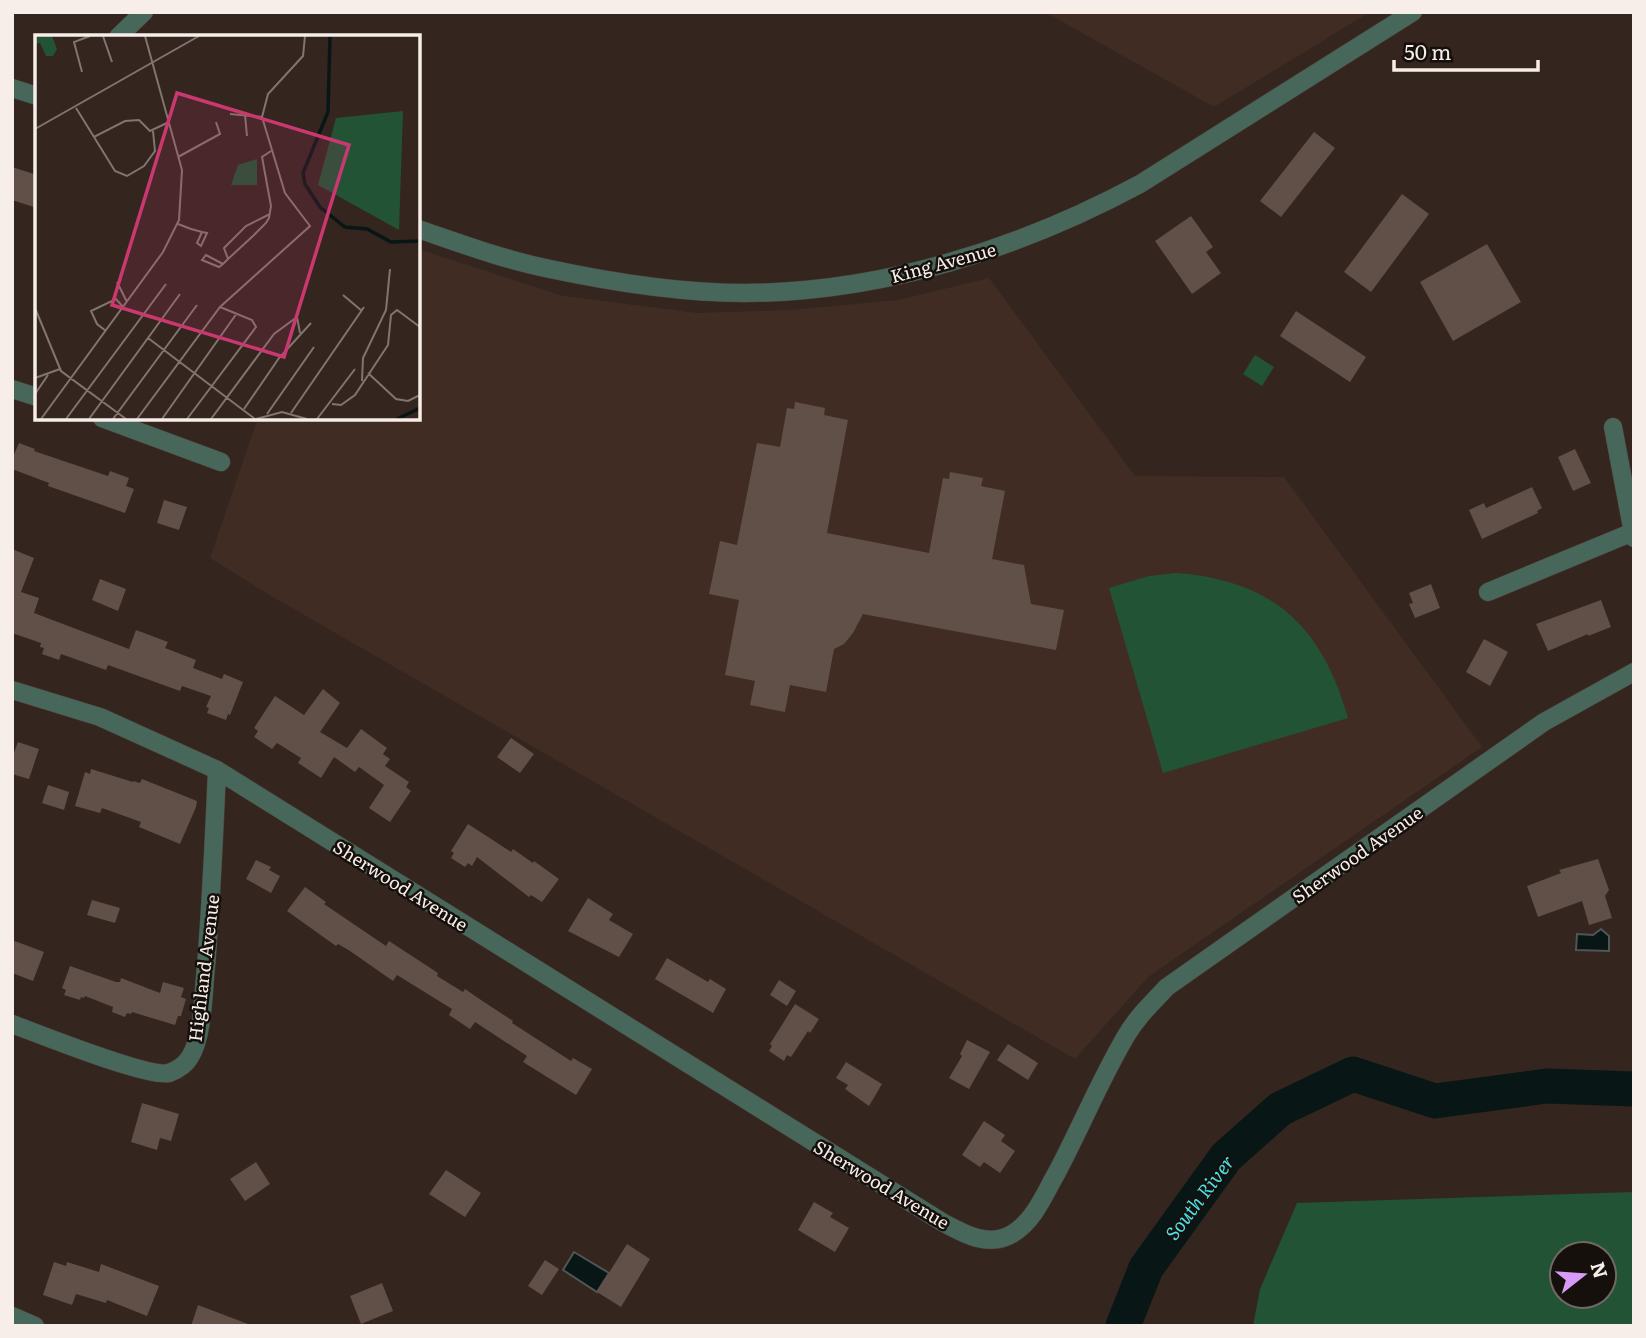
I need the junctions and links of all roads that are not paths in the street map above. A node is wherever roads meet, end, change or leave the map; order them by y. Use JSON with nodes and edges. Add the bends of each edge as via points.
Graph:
{"nodes":[{"id":1,"x":144,"y":12,"type":"edge"},
{"id":2,"x":1413,"y":12,"type":"edge"},
{"id":3,"x":120,"y":35,"type":"edge"},
{"id":4,"x":12,"y":88,"type":"edge"},
{"id":5,"x":35,"y":95,"type":"edge"},
{"id":6,"x":420,"y":230,"type":"edge"},
{"id":7,"x":12,"y":389,"type":"edge"},
{"id":8,"x":35,"y":396,"type":"edge"},
{"id":9,"x":107,"y":420,"type":"edge"},
{"id":10,"x":1613,"y":427,"type":"dead end"},
{"id":11,"x":221,"y":462,"type":"dead end"},
{"id":12,"x":1633,"y":535,"type":"edge"},
{"id":13,"x":1488,"y":592,"type":"dead end"},
{"id":14,"x":1634,"y":672,"type":"edge"},
{"id":15,"x":12,"y":690,"type":"edge"},
{"id":16,"x":217,"y":771,"type":"junction"},
{"id":17,"x":12,"y":1024,"type":"edge"},
{"id":18,"x":12,"y":1316,"type":"edge"},
{"id":19,"x":35,"y":1326,"type":"edge"}],
"edges":[{"from":1,"to":3,"type":"street"},
{"from":2,"to":6,"type":"street","name":"King Avenue","via":[[1107,202],[993,250],[923,269],[803,289],[713,292],[548,269]]},
{"from":4,"to":5,"type":"street"},
{"from":7,"to":8,"type":"street"},
{"from":9,"to":11,"type":"street"},
{"from":10,"to":12,"type":"street"},
{"from":12,"to":13,"type":"street"},
{"from":14,"to":16,"type":"street","name":"Sherwood Avenue","via":[[1544,722],[1167,987],[1126,1036],[1028,1222],[1013,1234],[988,1240],[942,1222]]},
{"from":15,"to":16,"type":"street","name":"Sherwood Avenue","via":[[100,717]]},
{"from":16,"to":17,"type":"street","name":"Highland Avenue","via":[[211,910],[201,1012],[190,1057],[182,1066],[158,1074]]},
{"from":18,"to":19,"type":"street"}]}
